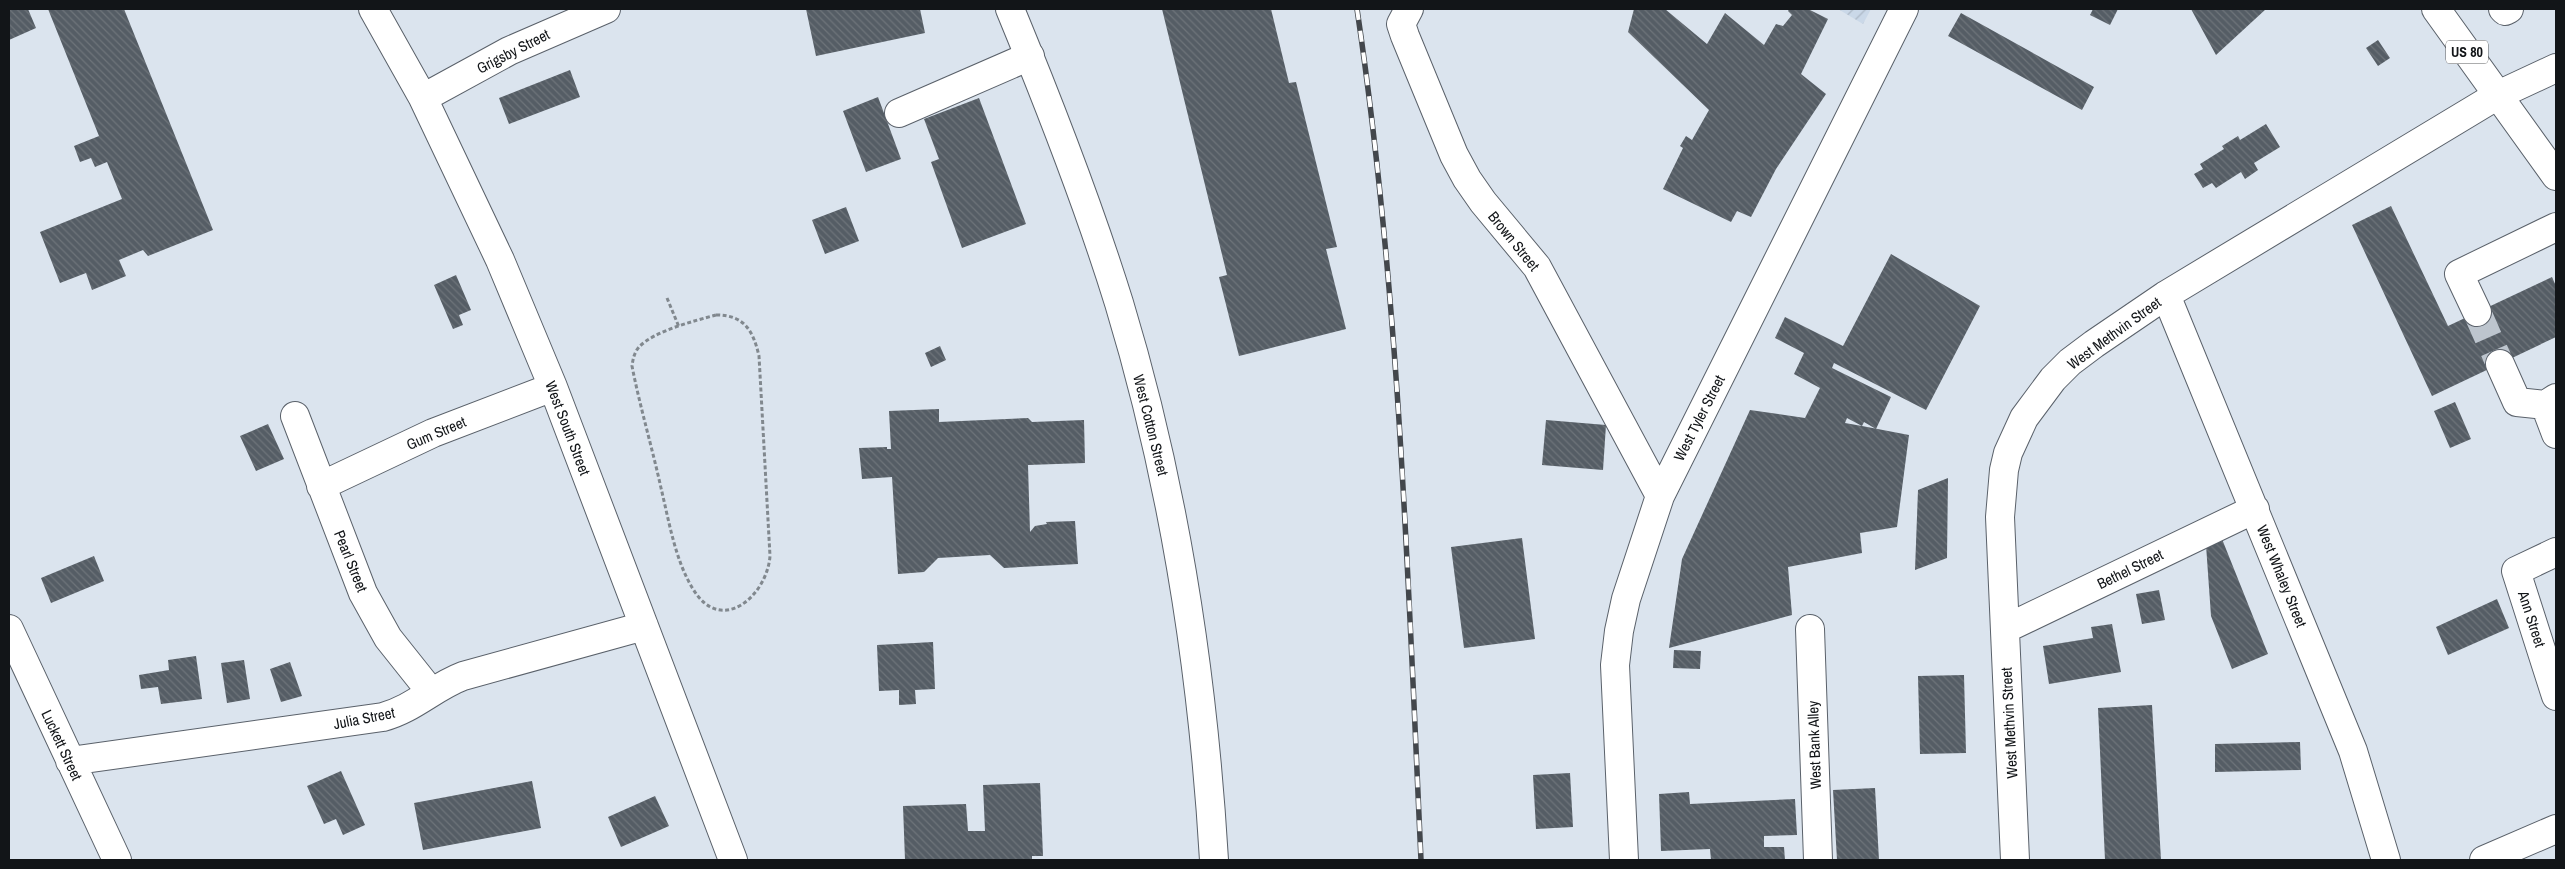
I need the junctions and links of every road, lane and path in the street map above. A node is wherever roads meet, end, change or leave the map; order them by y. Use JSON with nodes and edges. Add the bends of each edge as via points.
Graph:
{"nodes":[{"id":1,"x":373,"y":9,"type":"edge"},
{"id":2,"x":606,"y":9,"type":"edge"},
{"id":3,"x":1010,"y":9,"type":"edge"},
{"id":4,"x":1409,"y":9,"type":"edge"},
{"id":5,"x":1904,"y":9,"type":"edge"},
{"id":6,"x":2436,"y":9,"type":"edge"},
{"id":7,"x":2503,"y":9,"type":"edge"},
{"id":8,"x":2509,"y":9,"type":"edge"},
{"id":9,"x":1030,"y":56,"type":"junction"},
{"id":10,"x":2556,"y":68,"type":"edge"},
{"id":11,"x":2498,"y":95,"type":"junction"},
{"id":12,"x":423,"y":98,"type":"junction"},
{"id":13,"x":899,"y":113,"type":"dead end"},
{"id":14,"x":2556,"y":176,"type":"edge"},
{"id":15,"x":2556,"y":227,"type":"edge"},
{"id":16,"x":2166,"y":295,"type":"junction"},
{"id":17,"x":667,"y":298,"type":"dead end"},
{"id":18,"x":2477,"y":312,"type":"tunnel mouth"},
{"id":19,"x":679,"y":326,"type":"junction"},
{"id":20,"x":2500,"y":364,"type":"tunnel mouth"},
{"id":21,"x":553,"y":387,"type":"junction"},
{"id":22,"x":2550,"y":401,"type":"edge"},
{"id":23,"x":295,"y":416,"type":"dead end"},
{"id":24,"x":2556,"y":434,"type":"edge"},
{"id":25,"x":321,"y":486,"type":"junction"},
{"id":26,"x":1660,"y":496,"type":"junction"},
{"id":27,"x":2255,"y":509,"type":"junction"},
{"id":28,"x":2556,"y":552,"type":"edge"},
{"id":29,"x":644,"y":626,"type":"junction"},
{"id":30,"x":9,"y":629,"type":"edge"},
{"id":31,"x":1810,"y":629,"type":"dead end"},
{"id":32,"x":2005,"y":629,"type":"junction"},
{"id":33,"x":431,"y":692,"type":"junction"},
{"id":34,"x":2556,"y":696,"type":"edge"},
{"id":35,"x":70,"y":761,"type":"junction"},
{"id":36,"x":2556,"y":829,"type":"edge"},
{"id":37,"x":117,"y":860,"type":"edge"},
{"id":38,"x":733,"y":860,"type":"edge"},
{"id":39,"x":1214,"y":860,"type":"edge"},
{"id":40,"x":1624,"y":860,"type":"edge"},
{"id":41,"x":1818,"y":860,"type":"edge"},
{"id":42,"x":2015,"y":860,"type":"edge"},
{"id":43,"x":2386,"y":860,"type":"edge"},
{"id":44,"x":2484,"y":860,"type":"edge"}],
"edges":[{"from":1,"to":12,"type":"street","name":"West South Street"},
{"from":2,"to":12,"type":"street","name":"Grigsby Street","via":[[509,51]]},
{"from":3,"to":9,"type":"street","name":"West Cotton Street"},
{"from":4,"to":26,"type":"street","name":"Brown Street","via":[[1402,24],[1405,36],[1454,155],[1483,202],[1537,267]]},
{"from":5,"to":26,"type":"street","name":"West Tyler Street"},
{"from":6,"to":11,"type":"street","number":"US 80"},
{"from":7,"to":8,"type":"street"},
{"from":9,"to":13,"type":"street"},
{"from":9,"to":39,"type":"street","name":"West Cotton Street","via":[[1062,134],[1102,249],[1160,460],[1188,606]]},
{"from":10,"to":11,"type":"street","name":"West Methvin Street"},
{"from":11,"to":14,"type":"street","number":"US 80"},
{"from":11,"to":16,"type":"street","name":"West Methvin Street"},
{"from":12,"to":21,"type":"street","name":"West South Street","via":[[485,227]]},
{"from":15,"to":18,"type":"street","via":[[2459,274]]},
{"from":16,"to":27,"type":"street","name":"West Whaley Street"},
{"from":16,"to":32,"type":"street","name":"West Methvin Street","via":[[2070,362],[2036,400],[2016,434],[2008,453],[2001,493]]},
{"from":17,"to":19,"type":"path"},
{"from":19,"to":19,"type":"path","via":[[716,315],[733,316],[753,336],[760,356],[769,564],[763,580],[746,604],[737,609],[708,606],[699,598],[686,576],[672,532],[634,374],[634,356],[638,348],[653,337]]},
{"from":20,"to":22,"type":"street","via":[[2517,402]]},
{"from":21,"to":25,"type":"street","name":"Gum Street","via":[[433,433]]},
{"from":21,"to":29,"type":"street","name":"West South Street"},
{"from":22,"to":24,"type":"street"},
{"from":23,"to":25,"type":"street","name":"Pearl Street"},
{"from":25,"to":33,"type":"street","name":"Pearl Street","via":[[374,614],[402,658]]},
{"from":26,"to":40,"type":"street","name":"West Tyler Street","via":[[1626,599],[1615,666]]},
{"from":27,"to":32,"type":"street","name":"Bethel Street"},
{"from":27,"to":43,"type":"street","name":"West Whaley Street","via":[[2356,757]]},
{"from":28,"to":34,"type":"street","name":"Ann Street","via":[[2516,571]]},
{"from":29,"to":33,"type":"street","name":"Julia Street","via":[[473,673]]},
{"from":29,"to":38,"type":"street","name":"West South Street"},
{"from":30,"to":35,"type":"street","name":"Luckett Street"},
{"from":31,"to":41,"type":"street","name":"West Bank Alley"},
{"from":32,"to":42,"type":"street","name":"West Methvin Street"},
{"from":33,"to":35,"type":"street","name":"Julia Street","via":[[404,710],[383,717]]},
{"from":35,"to":37,"type":"street","name":"Luckett Street"},
{"from":36,"to":44,"type":"street"}]}
